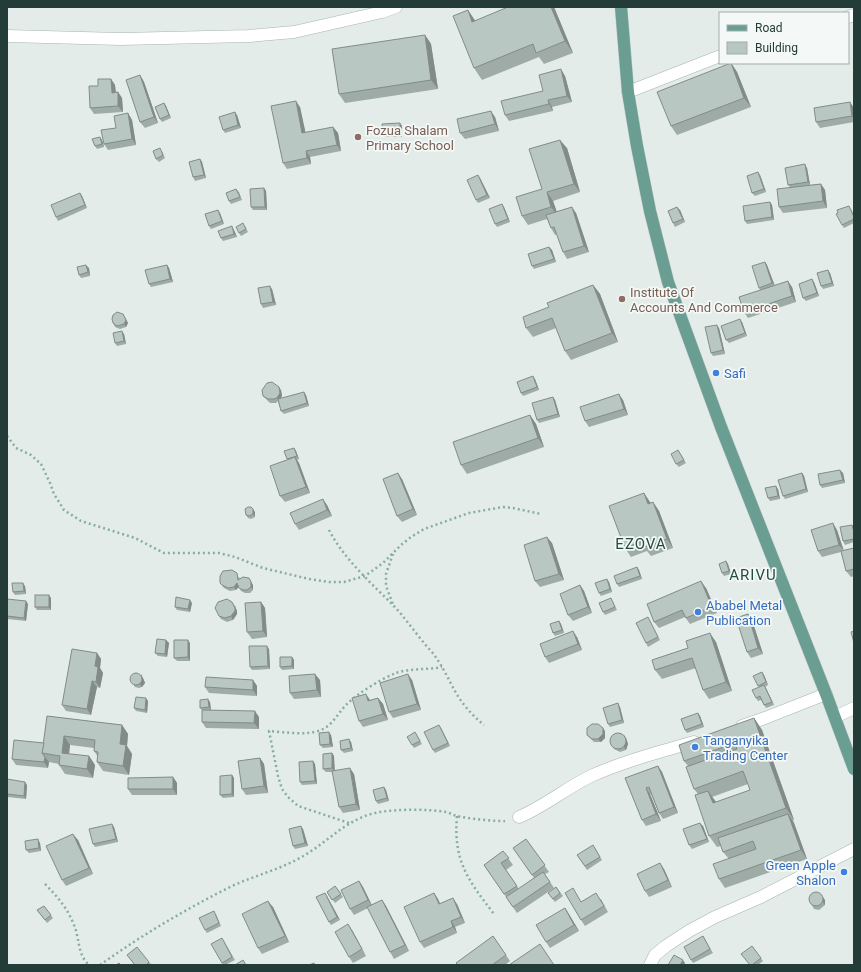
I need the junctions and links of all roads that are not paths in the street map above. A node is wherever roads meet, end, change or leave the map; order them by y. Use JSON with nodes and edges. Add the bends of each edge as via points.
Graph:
{"nodes":[{"id":1,"x":396,"y":7,"type":"edge"},
{"id":2,"x":621,"y":7,"type":"edge"},
{"id":3,"x":7,"y":36,"type":"edge"},
{"id":4,"x":719,"y":56,"type":"edge"},
{"id":5,"x":628,"y":92,"type":"junction"},
{"id":6,"x":826,"y":694,"type":"junction"},
{"id":7,"x":854,"y":708,"type":"edge"},
{"id":8,"x":835,"y":717,"type":"junction"},
{"id":9,"x":729,"y":730,"type":"edge"},
{"id":10,"x":708,"y":737,"type":"edge"},
{"id":11,"x":854,"y":769,"type":"edge"},
{"id":12,"x":520,"y":817,"type":"road end"},
{"id":13,"x":854,"y":849,"type":"edge"},
{"id":14,"x":650,"y":965,"type":"edge"}],
"edges":[{"from":1,"to":3,"type":"street","via":[[294,32],[249,36],[121,39]]},
{"from":2,"to":5,"type":"main road"},
{"from":4,"to":5,"type":"street"},
{"from":5,"to":6,"type":"main road","via":[[650,211],[668,282],[721,427]]},
{"from":6,"to":8,"type":"main road"},
{"from":6,"to":9,"type":"street"},
{"from":7,"to":8,"type":"street"},
{"from":8,"to":11,"type":"main road"},
{"from":10,"to":12,"type":"street","via":[[594,775]]},
{"from":13,"to":14,"type":"street","via":[[689,931],[655,955]]}]}
